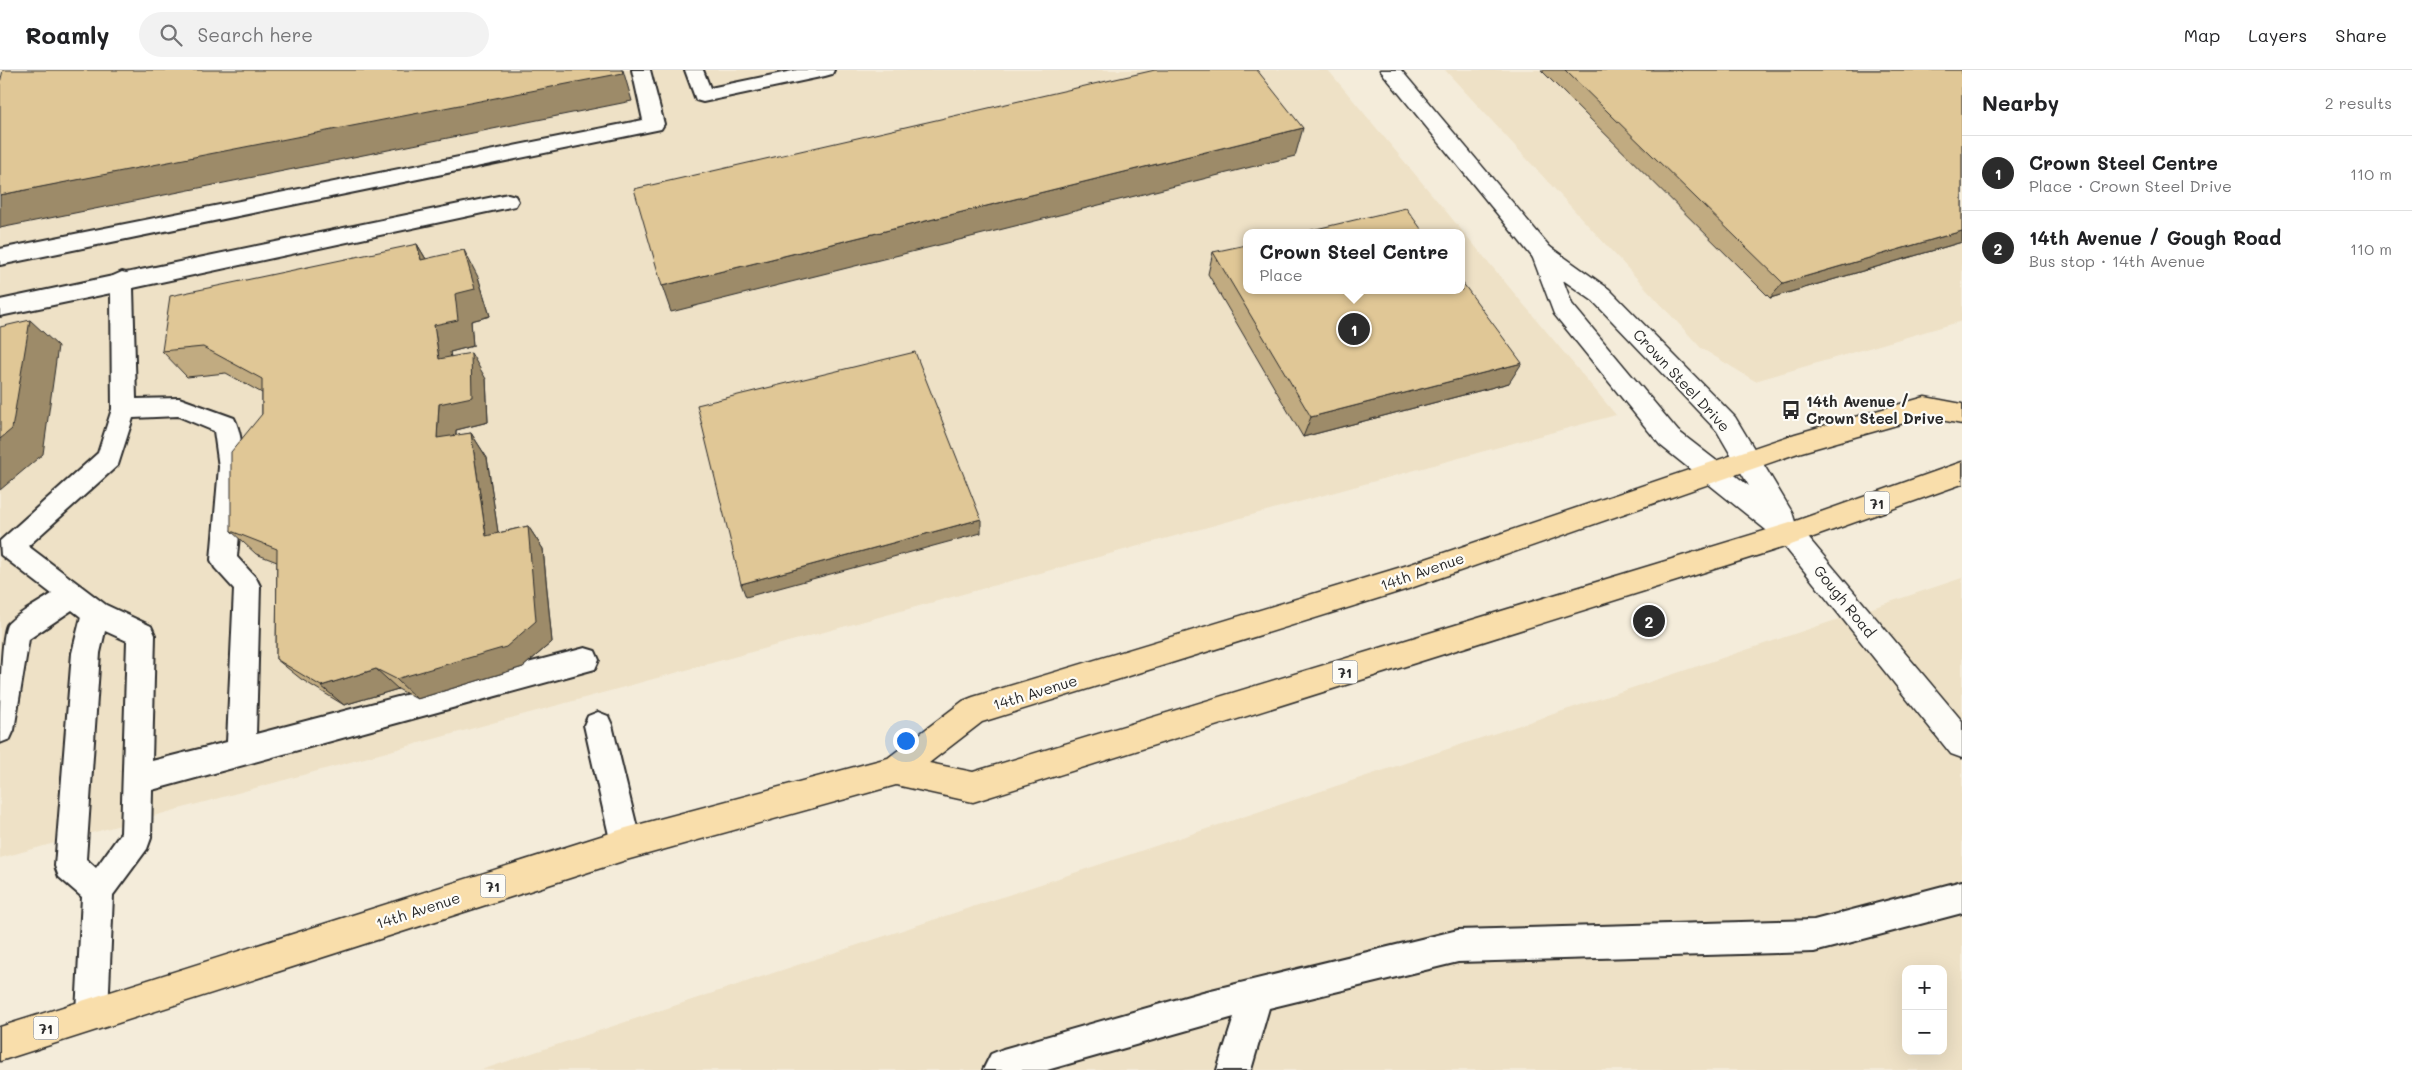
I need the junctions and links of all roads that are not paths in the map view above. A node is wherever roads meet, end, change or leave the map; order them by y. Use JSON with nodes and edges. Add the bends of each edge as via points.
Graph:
{"nodes":[{"id":1,"x":641,"y":70,"type":"edge"},
{"id":2,"x":694,"y":70,"type":"edge"},
{"id":3,"x":826,"y":70,"type":"edge"},
{"id":4,"x":1390,"y":70,"type":"edge"},
{"id":5,"x":508,"y":201,"type":"dead end"},
{"id":6,"x":1542,"y":253,"type":"junction"},
{"id":7,"x":0,"y":257,"type":"edge"},
{"id":8,"x":122,"y":280,"type":"junction"},
{"id":9,"x":0,"y":308,"type":"edge"},
{"id":10,"x":124,"y":409,"type":"junction"},
{"id":11,"x":1962,"y":414,"type":"edge"},
{"id":12,"x":1748,"y":461,"type":"junction"},
{"id":13,"x":1713,"y":472,"type":"junction"},
{"id":14,"x":1962,"y":473,"type":"edge"},
{"id":15,"x":1791,"y":534,"type":"junction"},
{"id":16,"x":5,"y":549,"type":"edge"},
{"id":17,"x":72,"y":594,"type":"junction"},
{"id":18,"x":96,"y":614,"type":"junction"},
{"id":19,"x":9,"y":626,"type":"edge"},
{"id":20,"x":585,"y":660,"type":"dead end"},
{"id":21,"x":598,"y":724,"type":"dead end"},
{"id":22,"x":0,"y":730,"type":"edge"},
{"id":23,"x":1962,"y":744,"type":"edge"},
{"id":24,"x":241,"y":750,"type":"junction"},
{"id":25,"x":896,"y":770,"type":"junction"},
{"id":26,"x":139,"y":779,"type":"junction"},
{"id":27,"x":626,"y":844,"type":"junction"},
{"id":28,"x":98,"y":890,"type":"junction"},
{"id":29,"x":1962,"y":897,"type":"edge"},
{"id":30,"x":1257,"y":995,"type":"junction"},
{"id":31,"x":92,"y":1013,"type":"junction"},
{"id":32,"x":0,"y":1044,"type":"edge"},
{"id":33,"x":1000,"y":1070,"type":"edge"},
{"id":34,"x":1234,"y":1070,"type":"edge"}],
"edges":[{"from":1,"to":7,"type":"lane","via":[[654,124]]},
{"from":2,"to":3,"type":"lane","via":[[703,96]]},
{"from":4,"to":6,"type":"street","name":"Crown Steel Drive"},
{"from":5,"to":8,"type":"lane"},
{"from":6,"to":12,"type":"street","name":"Crown Steel Drive","via":[[1602,295],[1726,424]]},
{"from":6,"to":13,"type":"street","name":"Crown Steel Drive","via":[[1562,308],[1670,438]]},
{"from":8,"to":9,"type":"lane"},
{"from":8,"to":10,"type":"lane"},
{"from":10,"to":16,"type":"lane","via":[[109,458]]},
{"from":10,"to":24,"type":"lane","via":[[179,407],[225,425],[231,467],[224,560],[247,586]]},
{"from":11,"to":12,"type":"main road","name":"14th Avenue","number":"71","via":[[1925,407],[1795,444]]},
{"from":12,"to":13,"type":"main road","name":"14th Avenue","number":"71"},
{"from":12,"to":15,"type":"street","name":"Crown Steel Drive"},
{"from":13,"to":15,"type":"street","name":"Gough Road"},
{"from":13,"to":25,"type":"main road","name":"14th Avenue","number":"71","via":[[1408,576],[973,711]]},
{"from":14,"to":15,"type":"main road","name":"14th Avenue","number":"71"},
{"from":15,"to":23,"type":"street","name":"Gough Road"},
{"from":15,"to":25,"type":"main road","name":"14th Avenue","number":"71","via":[[973,787]]},
{"from":16,"to":17,"type":"lane"},
{"from":17,"to":18,"type":"lane"},
{"from":17,"to":19,"type":"lane"},
{"from":18,"to":26,"type":"lane","via":[[141,634]]},
{"from":18,"to":28,"type":"lane","via":[[86,653],[70,866]]},
{"from":19,"to":22,"type":"lane"},
{"from":20,"to":24,"type":"lane"},
{"from":21,"to":27,"type":"lane"},
{"from":24,"to":26,"type":"lane"},
{"from":25,"to":27,"type":"main road","name":"14th Avenue","number":"71"},
{"from":26,"to":28,"type":"lane","via":[[136,838]]},
{"from":27,"to":31,"type":"main road","name":"14th Avenue","number":"71"},
{"from":28,"to":31,"type":"lane"},
{"from":29,"to":30,"type":"lane","via":[[1814,936],[1458,946]]},
{"from":30,"to":33,"type":"lane","via":[[1202,1008]]},
{"from":30,"to":34,"type":"lane"},
{"from":31,"to":32,"type":"main road","name":"14th Avenue","number":"71"}]}
